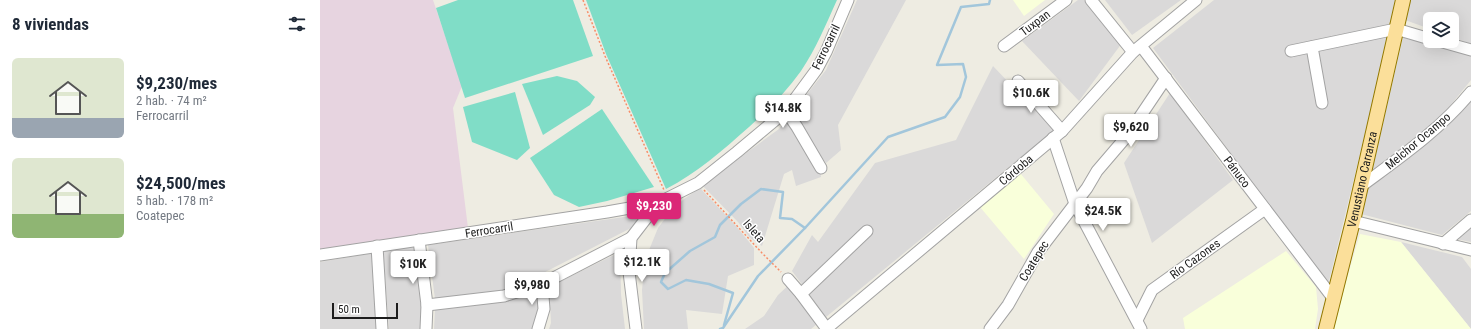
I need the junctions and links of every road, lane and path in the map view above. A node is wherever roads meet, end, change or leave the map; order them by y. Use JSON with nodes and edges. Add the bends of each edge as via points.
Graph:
{"nodes":[{"id":1,"x":584,"y":0,"type":"edge"},
{"id":2,"x":848,"y":0,"type":"edge"},
{"id":3,"x":1066,"y":0,"type":"edge"},
{"id":4,"x":1091,"y":0,"type":"edge"},
{"id":5,"x":1196,"y":0,"type":"edge"},
{"id":6,"x":1403,"y":0,"type":"edge"},
{"id":7,"x":1396,"y":29,"type":"junction"},
{"id":8,"x":1423,"y":37,"type":"edge"},
{"id":9,"x":1004,"y":46,"type":"dead end"},
{"id":10,"x":1312,"y":47,"type":"junction"},
{"id":11,"x":1459,"y":47,"type":"edge"},
{"id":12,"x":1137,"y":49,"type":"junction"},
{"id":13,"x":1471,"y":50,"type":"edge"},
{"id":14,"x":1291,"y":51,"type":"dead end"},
{"id":15,"x":1166,"y":78,"type":"junction"},
{"id":16,"x":1018,"y":81,"type":"dead end"},
{"id":17,"x":1471,"y":92,"type":"edge"},
{"id":18,"x":1322,"y":103,"type":"dead end"},
{"id":19,"x":786,"y":111,"type":"junction"},
{"id":20,"x":1058,"y":135,"type":"junction"},
{"id":21,"x":821,"y":168,"type":"dead end"},
{"id":22,"x":698,"y":183,"type":"junction"},
{"id":23,"x":1360,"y":187,"type":"junction"},
{"id":24,"x":663,"y":200,"type":"junction"},
{"id":25,"x":1075,"y":204,"type":"junction"},
{"id":26,"x":1265,"y":209,"type":"junction"},
{"id":27,"x":1471,"y":220,"type":"edge"},
{"id":28,"x":1353,"y":221,"type":"junction"},
{"id":29,"x":866,"y":231,"type":"dead end"},
{"id":30,"x":631,"y":238,"type":"junction"},
{"id":31,"x":419,"y":240,"type":"junction"},
{"id":32,"x":1443,"y":244,"type":"junction"},
{"id":33,"x":377,"y":246,"type":"junction"},
{"id":34,"x":1469,"y":252,"type":"edge"},
{"id":35,"x":320,"y":254,"type":"edge"},
{"id":36,"x":788,"y":279,"type":"joint"},
{"id":37,"x":542,"y":284,"type":"junction"},
{"id":38,"x":801,"y":294,"type":"junction"},
{"id":39,"x":1333,"y":298,"type":"junction"},
{"id":40,"x":427,"y":305,"type":"junction"},
{"id":41,"x":1139,"y":324,"type":"edge"},
{"id":42,"x":382,"y":329,"type":"edge"},
{"id":43,"x":426,"y":329,"type":"edge"},
{"id":44,"x":538,"y":329,"type":"edge"},
{"id":45,"x":636,"y":329,"type":"edge"},
{"id":46,"x":827,"y":329,"type":"edge"},
{"id":47,"x":990,"y":329,"type":"edge"},
{"id":48,"x":1326,"y":329,"type":"edge"}],
"edges":[{"from":1,"to":24,"type":"path"},
{"from":2,"to":19,"type":"street","name":"Ferrocarril","via":[[817,69]]},
{"from":3,"to":9,"type":"street","name":"Tuxpan"},
{"from":4,"to":12,"type":"street","name":"Pánuco"},
{"from":5,"to":12,"type":"street","name":"Córdoba"},
{"from":6,"to":7,"type":"main road","name":"Venustiano Carranza"},
{"from":7,"to":8,"type":"street"},
{"from":7,"to":10,"type":"street"},
{"from":7,"to":23,"type":"main road","name":"Venustiano Carranza"},
{"from":10,"to":14,"type":"street"},
{"from":10,"to":18,"type":"street"},
{"from":11,"to":13,"type":"street"},
{"from":12,"to":15,"type":"street","name":"Pánuco"},
{"from":12,"to":20,"type":"street","name":"Córdoba"},
{"from":15,"to":25,"type":"street","name":"Coatepec","via":[[1127,136],[1097,171]]},
{"from":15,"to":26,"type":"street","name":"Pánuco"},
{"from":16,"to":20,"type":"street"},
{"from":17,"to":23,"type":"street","name":"Melchor Ocampo","via":[[1416,145]]},
{"from":19,"to":21,"type":"street"},
{"from":19,"to":22,"type":"street","name":"Ferrocarril"},
{"from":20,"to":25,"type":"street"},
{"from":20,"to":46,"type":"street","name":"Córdoba"},
{"from":22,"to":24,"type":"street","name":"Ferrocarril"},
{"from":22,"to":36,"type":"path","name":"Isleta"},
{"from":23,"to":28,"type":"main road","name":"Venustiano Carranza"},
{"from":24,"to":30,"type":"street","name":"Ferrocarril"},
{"from":24,"to":31,"type":"street","name":"Ferrocarril"},
{"from":25,"to":41,"type":"street"},
{"from":25,"to":47,"type":"street","name":"Coatepec","via":[[1038,252],[1008,305]]},
{"from":26,"to":39,"type":"street","name":"Pánuco"},
{"from":26,"to":41,"type":"street","name":"Río Cazones","via":[[1152,290]]},
{"from":27,"to":32,"type":"street"},
{"from":28,"to":32,"type":"street"},
{"from":28,"to":39,"type":"main road","name":"Venustiano Carranza"},
{"from":29,"to":38,"type":"street"},
{"from":30,"to":37,"type":"street"},
{"from":30,"to":45,"type":"street","via":[[629,272]]},
{"from":31,"to":33,"type":"street","name":"Ferrocarril"},
{"from":31,"to":40,"type":"street"},
{"from":32,"to":34,"type":"street"},
{"from":33,"to":35,"type":"street","name":"Ferrocarril"},
{"from":33,"to":42,"type":"street"},
{"from":36,"to":38,"type":"street","name":"Córdoba"},
{"from":37,"to":40,"type":"street","via":[[504,296]]},
{"from":37,"to":44,"type":"street","via":[[544,309]]},
{"from":38,"to":46,"type":"street","name":"Córdoba"},
{"from":39,"to":48,"type":"main road","name":"Venustiano Carranza"},
{"from":40,"to":43,"type":"street"}]}
